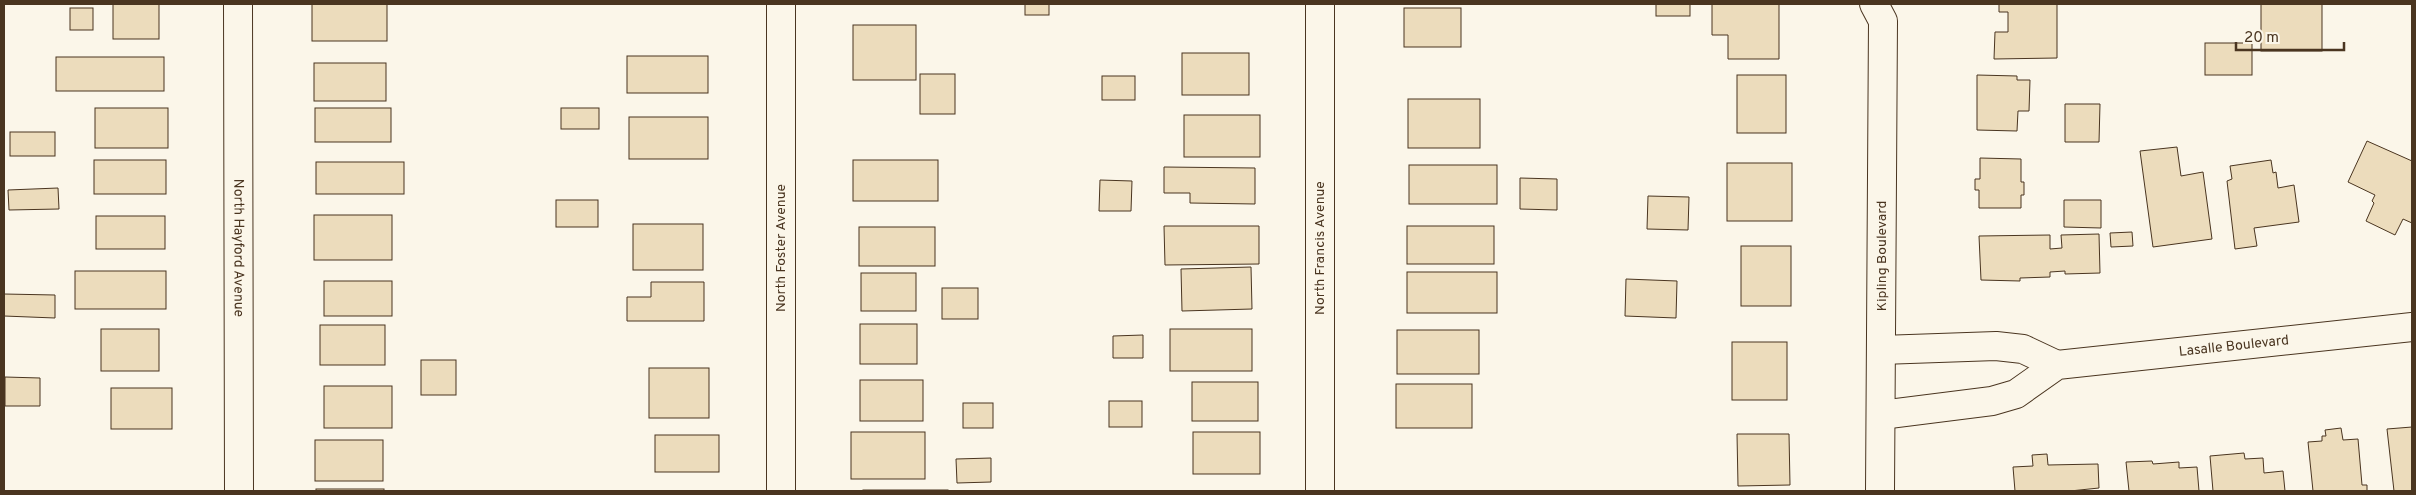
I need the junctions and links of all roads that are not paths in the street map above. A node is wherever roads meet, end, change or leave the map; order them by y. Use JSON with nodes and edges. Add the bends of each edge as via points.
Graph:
{"nodes":[{"id":1,"x":238,"y":4,"type":"edge"},
{"id":2,"x":781,"y":4,"type":"edge"},
{"id":3,"x":1320,"y":4,"type":"edge"},
{"id":4,"x":1884,"y":10,"type":"edge"},
{"id":5,"x":2412,"y":327,"type":"edge"},
{"id":6,"x":1881,"y":350,"type":"junction"},
{"id":7,"x":2057,"y":365,"type":"junction"},
{"id":8,"x":1881,"y":414,"type":"junction"},
{"id":9,"x":239,"y":491,"type":"edge"},
{"id":10,"x":781,"y":491,"type":"edge"},
{"id":11,"x":1320,"y":491,"type":"edge"},
{"id":12,"x":1880,"y":491,"type":"edge"}],
"edges":[{"from":1,"to":9,"type":"street","name":"North Hayford Avenue"},
{"from":2,"to":10,"type":"street","name":"North Foster Avenue"},
{"from":3,"to":11,"type":"street","name":"North Francis Avenue"},
{"from":4,"to":6,"type":"street","name":"Kipling Boulevard"},
{"from":5,"to":7,"type":"street","name":"Lasalle Boulevard"},
{"from":6,"to":7,"type":"street","via":[[1996,346],[2023,349]]},
{"from":6,"to":8,"type":"street","name":"Kipling Boulevard"},
{"from":7,"to":8,"type":"street","name":"Lasalle Boulevard","via":[[2016,394],[1992,401]]},
{"from":8,"to":12,"type":"street","name":"Kipling Boulevard"}]}
